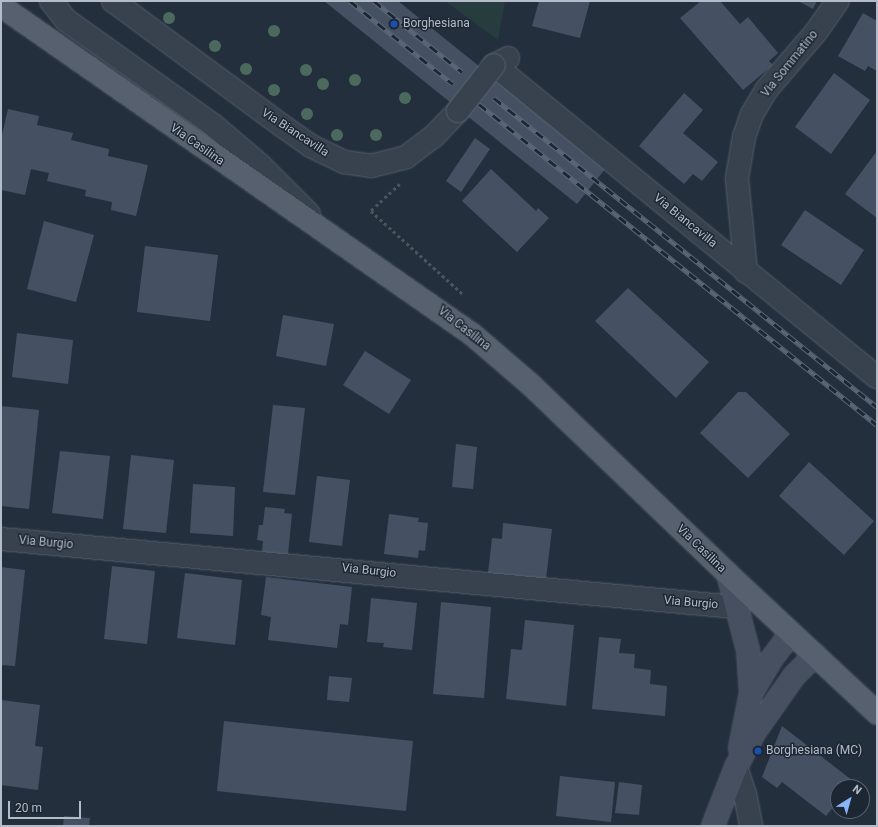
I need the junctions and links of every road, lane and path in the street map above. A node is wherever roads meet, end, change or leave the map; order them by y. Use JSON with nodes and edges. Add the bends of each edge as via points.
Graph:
{"nodes":[{"id":1,"x":51,"y":1,"type":"edge"},
{"id":2,"x":113,"y":1,"type":"edge"},
{"id":3,"x":838,"y":1,"type":"edge"},
{"id":4,"x":1,"y":6,"type":"edge"},
{"id":5,"x":404,"y":180,"type":"dead end"},
{"id":6,"x":327,"y":232,"type":"junction"},
{"id":7,"x":746,"y":272,"type":"junction"},
{"id":8,"x":463,"y":294,"type":"dead end"},
{"id":9,"x":877,"y":377,"type":"edge"},
{"id":10,"x":1,"y":539,"type":"edge"},
{"id":11,"x":728,"y":574,"type":"junction"},
{"id":12,"x":736,"y":606,"type":"junction"},
{"id":13,"x":791,"y":633,"type":"junction"},
{"id":14,"x":815,"y":655,"type":"junction"},
{"id":15,"x":751,"y":693,"type":"junction"},
{"id":16,"x":877,"y":713,"type":"edge"},
{"id":17,"x":736,"y":767,"type":"junction"},
{"id":18,"x":713,"y":826,"type":"edge"},
{"id":19,"x":751,"y":826,"type":"edge"}],
"edges":[{"from":1,"to":6,"type":"street","via":[[66,20],[213,125],[260,165]]},
{"from":2,"to":7,"type":"street","name":"Via Biancavilla","bridge":true,"via":[[311,146],[344,162],[371,166],[406,157],[433,137],[501,61]]},
{"from":3,"to":7,"type":"street","name":"Via Sommatino","via":[[816,32],[767,89],[752,114],[744,137],[737,178]]},
{"from":4,"to":6,"type":"main road","name":"Via Casilina","via":[[222,162]]},
{"from":5,"to":8,"type":"path","via":[[371,211]]},
{"from":6,"to":11,"type":"main road","name":"Via Casilina","via":[[446,315],[506,362]]},
{"from":7,"to":9,"type":"street","name":"Via Biancavilla"},
{"from":10,"to":12,"type":"street","name":"Via Burgio"},
{"from":11,"to":12,"type":"main road"},
{"from":11,"to":13,"type":"main road","name":"Via Casilina"},
{"from":12,"to":15,"type":"main road","via":[[748,650]]},
{"from":13,"to":14,"type":"main road","name":"Via Casilina"},
{"from":13,"to":15,"type":"main road"},
{"from":14,"to":16,"type":"main road","name":"Via Casilina"},
{"from":14,"to":17,"type":"main road","via":[[794,676],[763,718]]},
{"from":15,"to":17,"type":"main road"},
{"from":17,"to":18,"type":"main road"},
{"from":17,"to":19,"type":"street","via":[[745,794]]}]}
